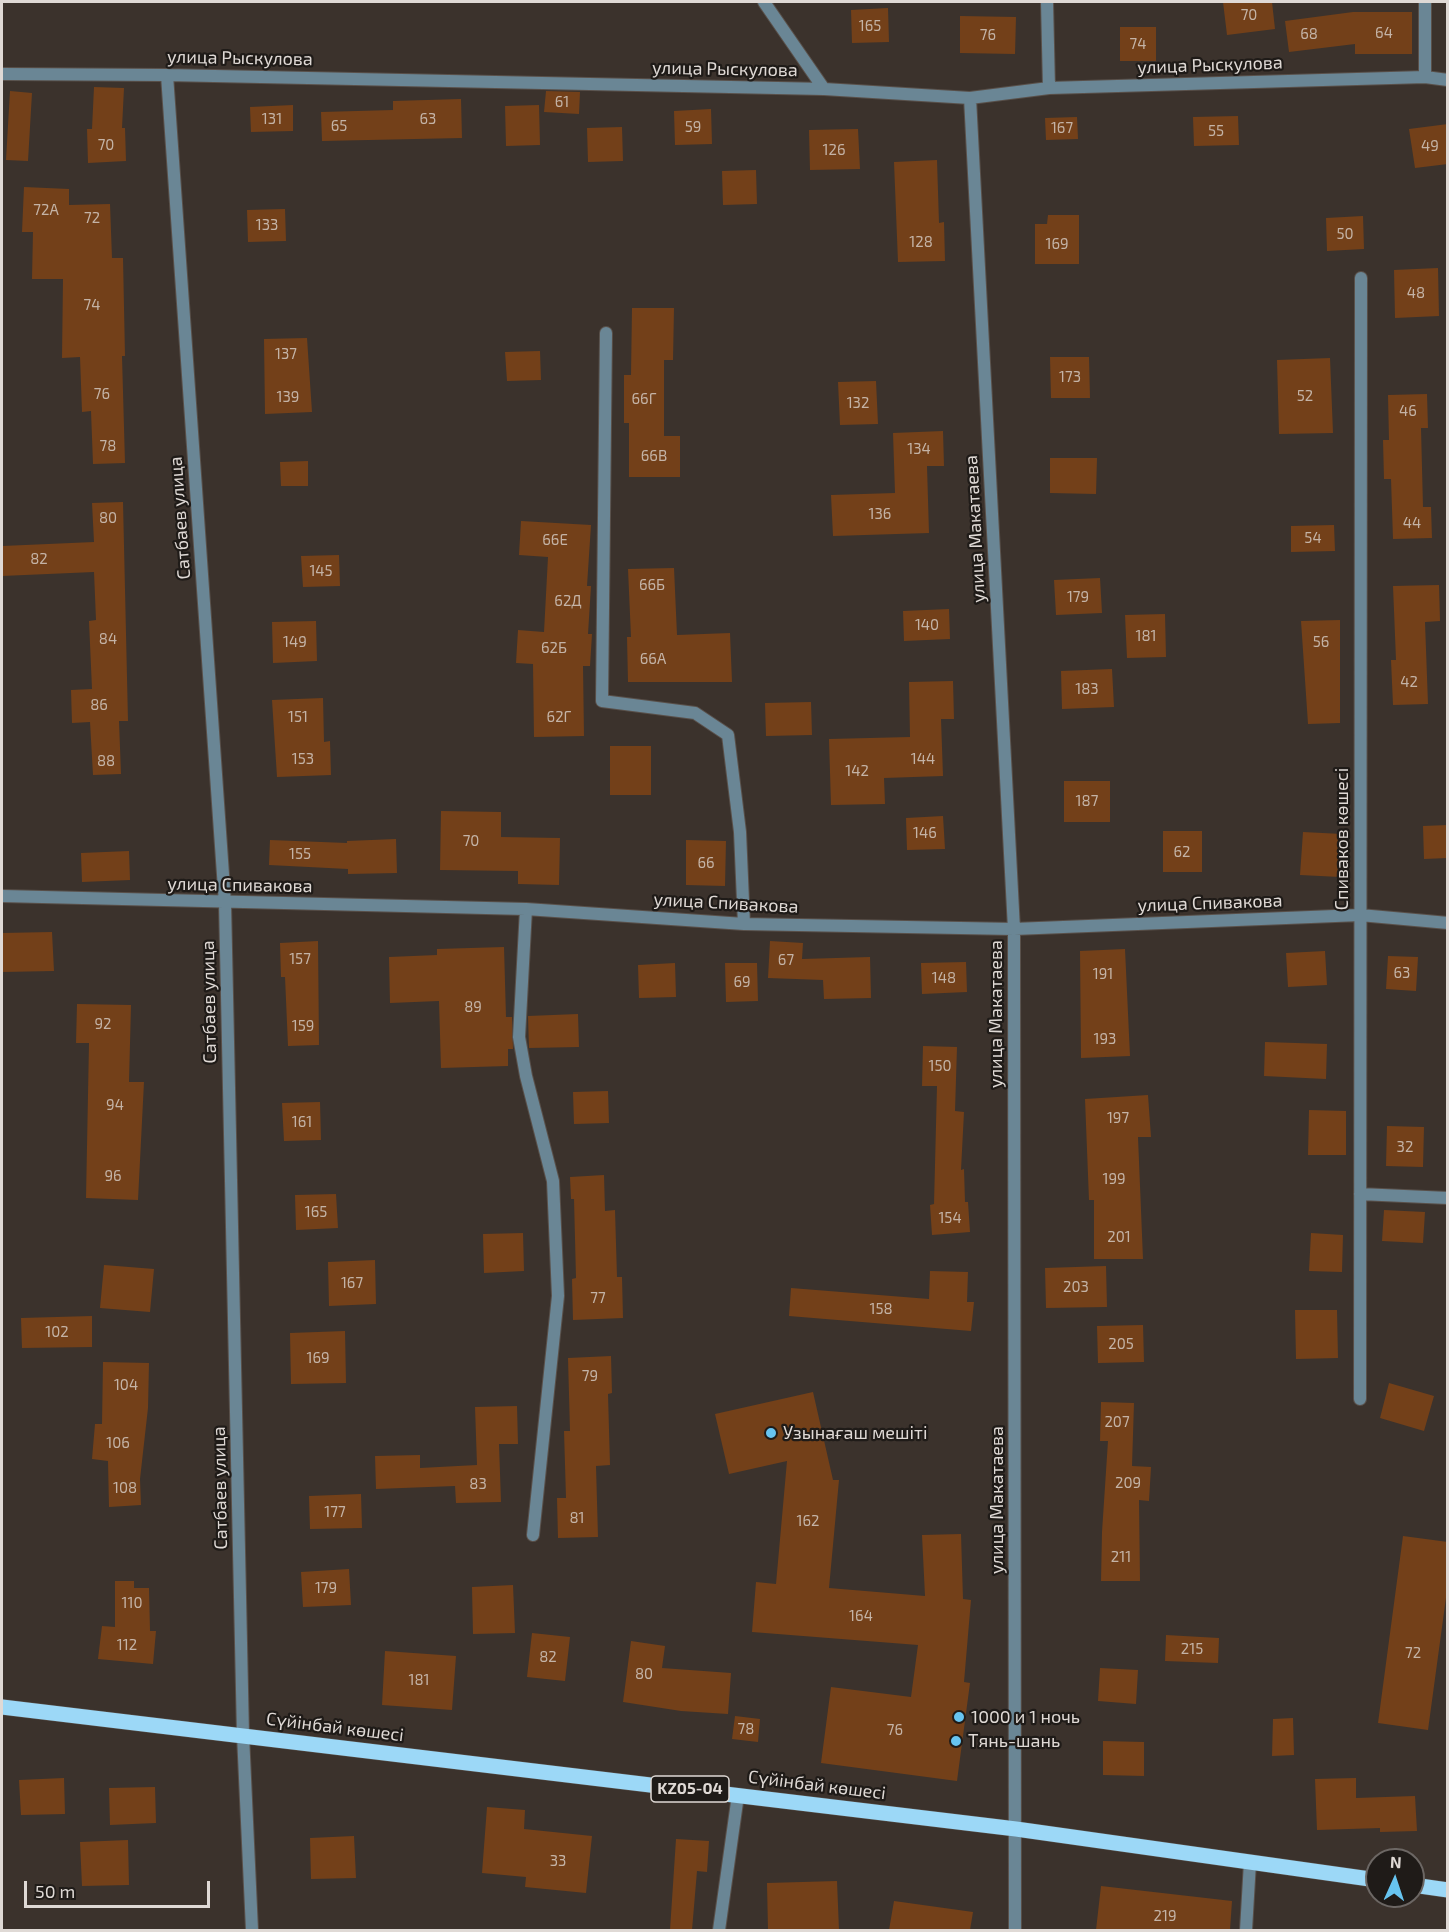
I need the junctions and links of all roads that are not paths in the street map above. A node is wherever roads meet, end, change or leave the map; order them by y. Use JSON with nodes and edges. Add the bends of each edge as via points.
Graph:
{"nodes":[{"id":1,"x":764,"y":2,"type":"edge"},
{"id":2,"x":1047,"y":2,"type":"edge"},
{"id":3,"x":1425,"y":2,"type":"edge"},
{"id":4,"x":2,"y":74,"type":"edge"},
{"id":5,"x":167,"y":75,"type":"junction"},
{"id":6,"x":1425,"y":77,"type":"junction"},
{"id":7,"x":1448,"y":80,"type":"edge"},
{"id":8,"x":1049,"y":87,"type":"junction"},
{"id":9,"x":824,"y":89,"type":"junction"},
{"id":10,"x":970,"y":98,"type":"junction"},
{"id":11,"x":1361,"y":278,"type":"dead end"},
{"id":12,"x":606,"y":333,"type":"dead end"},
{"id":13,"x":2,"y":896,"type":"edge"},
{"id":14,"x":225,"y":903,"type":"junction"},
{"id":15,"x":526,"y":909,"type":"junction"},
{"id":16,"x":1360,"y":915,"type":"junction"},
{"id":17,"x":1448,"y":923,"type":"edge"},
{"id":18,"x":744,"y":924,"type":"junction"},
{"id":19,"x":1014,"y":929,"type":"junction"},
{"id":20,"x":1360,"y":1194,"type":"junction"},
{"id":21,"x":1448,"y":1198,"type":"edge"},
{"id":22,"x":1360,"y":1400,"type":"dead end"},
{"id":23,"x":533,"y":1535,"type":"dead end"},
{"id":24,"x":2,"y":1707,"type":"edge"},
{"id":25,"x":243,"y":1735,"type":"junction"},
{"id":26,"x":738,"y":1795,"type":"junction"},
{"id":27,"x":1016,"y":1829,"type":"junction"},
{"id":28,"x":1250,"y":1862,"type":"junction"},
{"id":29,"x":1365,"y":1878,"type":"edge"},
{"id":30,"x":1425,"y":1887,"type":"edge"},
{"id":31,"x":1448,"y":1890,"type":"edge"},
{"id":32,"x":252,"y":1930,"type":"edge"},
{"id":33,"x":719,"y":1930,"type":"edge"},
{"id":34,"x":1015,"y":1930,"type":"edge"},
{"id":35,"x":1246,"y":1930,"type":"edge"}],
"edges":[{"from":1,"to":9,"type":"street"},
{"from":2,"to":8,"type":"street"},
{"from":3,"to":6,"type":"street"},
{"from":4,"to":5,"type":"street","name":"улица Рыскулова"},
{"from":5,"to":9,"type":"street","name":"улица Рыскулова"},
{"from":5,"to":14,"type":"street","name":"Сатбаев улица"},
{"from":6,"to":7,"type":"street","name":"улица Рыскулова"},
{"from":6,"to":8,"type":"street","name":"улица Рыскулова"},
{"from":8,"to":10,"type":"street","name":"улица Рыскулова"},
{"from":9,"to":10,"type":"street","name":"улица Рыскулова"},
{"from":10,"to":19,"type":"street","name":"улица Макатаева"},
{"from":11,"to":16,"type":"street","name":"Спиваков көшесі"},
{"from":12,"to":18,"type":"street","via":[[602,701],[695,713],[728,735],[740,832]]},
{"from":13,"to":14,"type":"street","name":"улица Спивакова"},
{"from":14,"to":15,"type":"street","name":"улица Спивакова"},
{"from":14,"to":25,"type":"street","name":"Сатбаев улица"},
{"from":15,"to":18,"type":"street","name":"улица Спивакова"},
{"from":15,"to":23,"type":"street","via":[[519,1037],[553,1181],[558,1296]]},
{"from":16,"to":17,"type":"street","name":"улица Спивакова"},
{"from":16,"to":19,"type":"street","name":"улица Спивакова"},
{"from":16,"to":20,"type":"street","name":"Спиваков көшесі"},
{"from":18,"to":19,"type":"street","name":"улица Спивакова"},
{"from":19,"to":27,"type":"street","name":"улица Макатаева"},
{"from":20,"to":21,"type":"street"},
{"from":20,"to":22,"type":"street","name":"Спиваков көшесі"},
{"from":24,"to":25,"type":"main road","name":"Сүйінбай көшесі","number":"KZ05-04"},
{"from":25,"to":26,"type":"main road","name":"Сүйінбай көшесі","number":"KZ05-04"},
{"from":25,"to":32,"type":"street","name":"Сатбаев улица"},
{"from":26,"to":27,"type":"main road","name":"Сүйінбай көшесі","number":"KZ05-04"},
{"from":26,"to":33,"type":"street"},
{"from":27,"to":28,"type":"main road","name":"Сүйінбай көшесі","number":"KZ05-04"},
{"from":27,"to":34,"type":"street","name":"улица Макатаева"},
{"from":28,"to":29,"type":"main road","name":"Сүйінбай көшесі","number":"KZ05-04"},
{"from":28,"to":35,"type":"street"},
{"from":30,"to":31,"type":"main road"}]}
